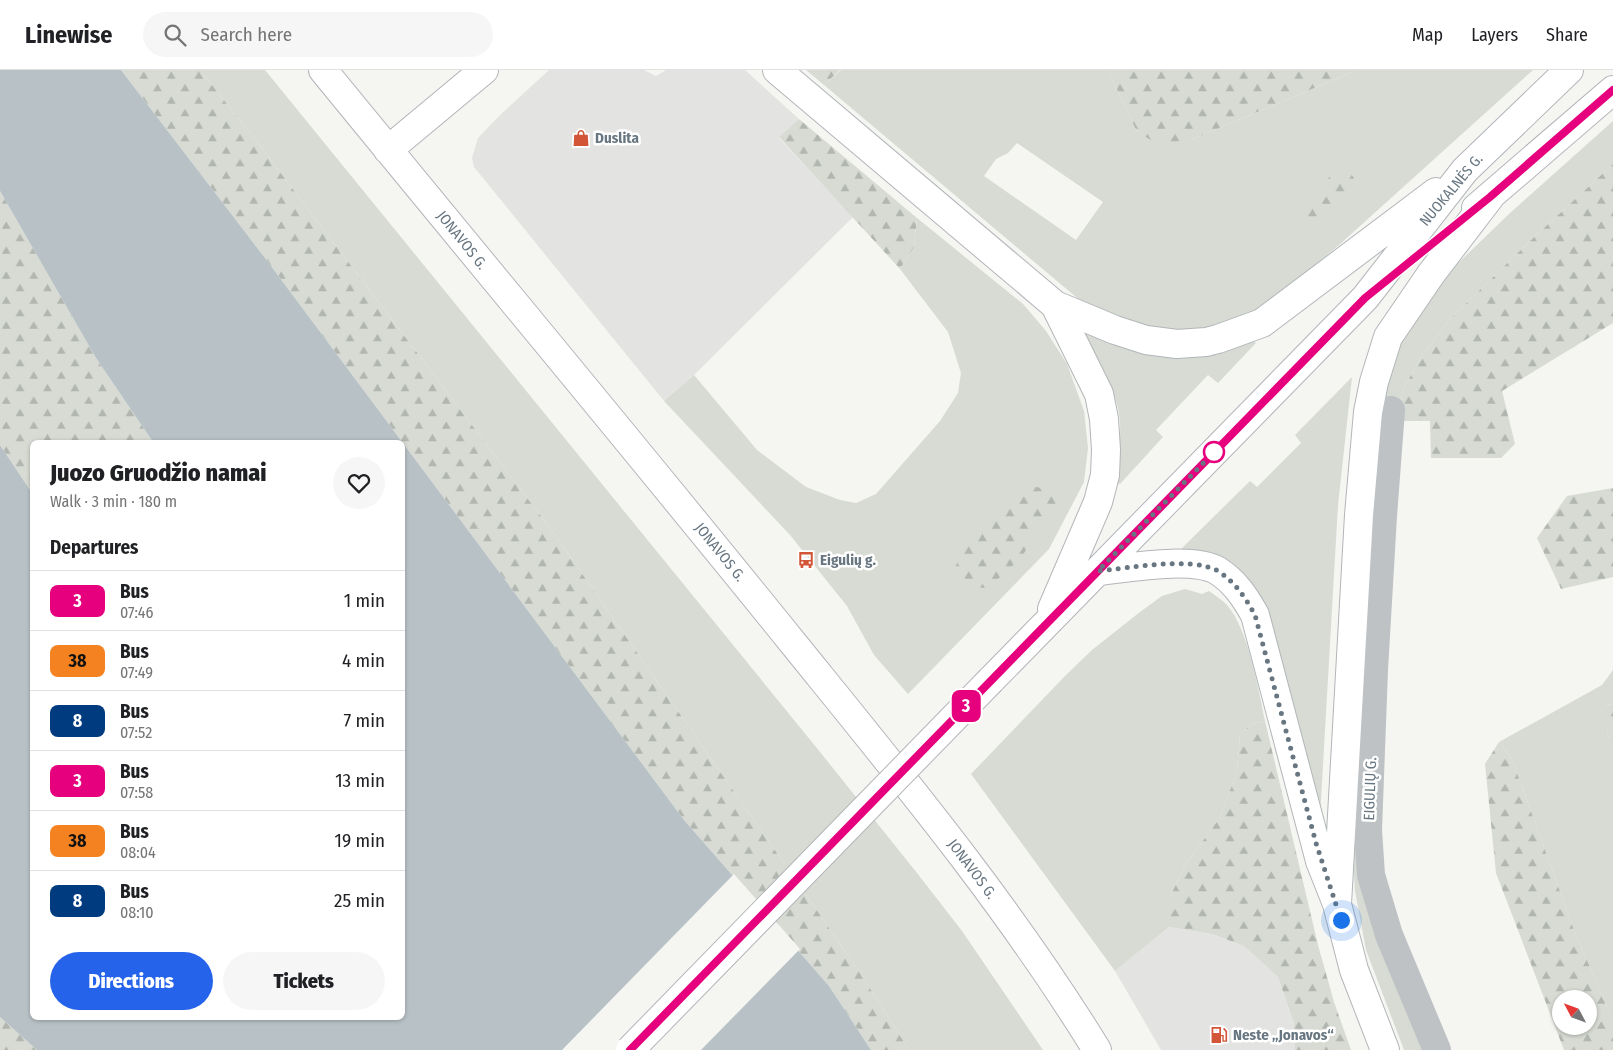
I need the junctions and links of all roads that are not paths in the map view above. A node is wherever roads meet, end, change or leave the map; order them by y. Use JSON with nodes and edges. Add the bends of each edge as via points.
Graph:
{"nodes":[{"id":1,"x":323,"y":70,"type":"edge"},
{"id":2,"x":484,"y":70,"type":"edge"},
{"id":3,"x":777,"y":70,"type":"edge"},
{"id":4,"x":1569,"y":70,"type":"edge"},
{"id":5,"x":1613,"y":90,"type":"edge"},
{"id":6,"x":388,"y":150,"type":"junction"},
{"id":7,"x":1465,"y":170,"type":"junction"},
{"id":8,"x":1490,"y":197,"type":"junction"},
{"id":9,"x":1365,"y":298,"type":"junction"},
{"id":10,"x":1055,"y":305,"type":"junction"},
{"id":11,"x":1391,"y":410,"type":"dead end"},
{"id":12,"x":1371,"y":516,"type":"junction"},
{"id":13,"x":1098,"y":571,"type":"junction"},
{"id":14,"x":1046,"y":625,"type":"junction"},
{"id":15,"x":1337,"y":904,"type":"junction"},
{"id":16,"x":630,"y":1050,"type":"edge"},
{"id":17,"x":1097,"y":1050,"type":"edge"},
{"id":18,"x":1385,"y":1050,"type":"edge"},
{"id":19,"x":1437,"y":1050,"type":"edge"}],
"edges":[{"from":1,"to":6,"type":"main road","name":"JONAVOS G."},
{"from":2,"to":6,"type":"main road"},
{"from":3,"to":10,"type":"main road"},
{"from":4,"to":7,"type":"main road","name":"NUOKALNĖS G."},
{"from":5,"to":8,"type":"main road","name":"NUOKALNĖS G."},
{"from":6,"to":17,"type":"main road","name":"JONAVOS G.","via":[[664,483],[970,866],[1026,942]]},
{"from":7,"to":9,"type":"main road","name":"NUOKALNĖS G."},
{"from":7,"to":10,"type":"main road","via":[[1262,323],[1218,339],[1177,344],[1146,340]]},
{"from":8,"to":9,"type":"main road","name":"NUOKALNĖS G."},
{"from":8,"to":12,"type":"main road","via":[[1431,274],[1388,338],[1368,412]]},
{"from":9,"to":13,"type":"main road","name":"NUOKALNĖS G."},
{"from":10,"to":14,"type":"main road","via":[[1100,394],[1106,450],[1105,475],[1098,502]]},
{"from":11,"to":12,"type":"street","name":"EIGULIŲ G."},
{"from":12,"to":15,"type":"main road"},
{"from":12,"to":19,"type":"street","name":"EIGULIŲ G.","via":[[1374,670],[1368,830],[1371,875],[1388,935]]},
{"from":13,"to":14,"type":"main road","name":"NUOKALNĖS G."},
{"from":13,"to":15,"type":"main road","via":[[1165,564],[1200,565],[1216,570],[1244,595],[1255,615],[1316,843]]},
{"from":14,"to":16,"type":"main road","name":"NUOKALNĖS G.","bridge":true},
{"from":15,"to":18,"type":"main road","via":[[1354,970]]}]}
